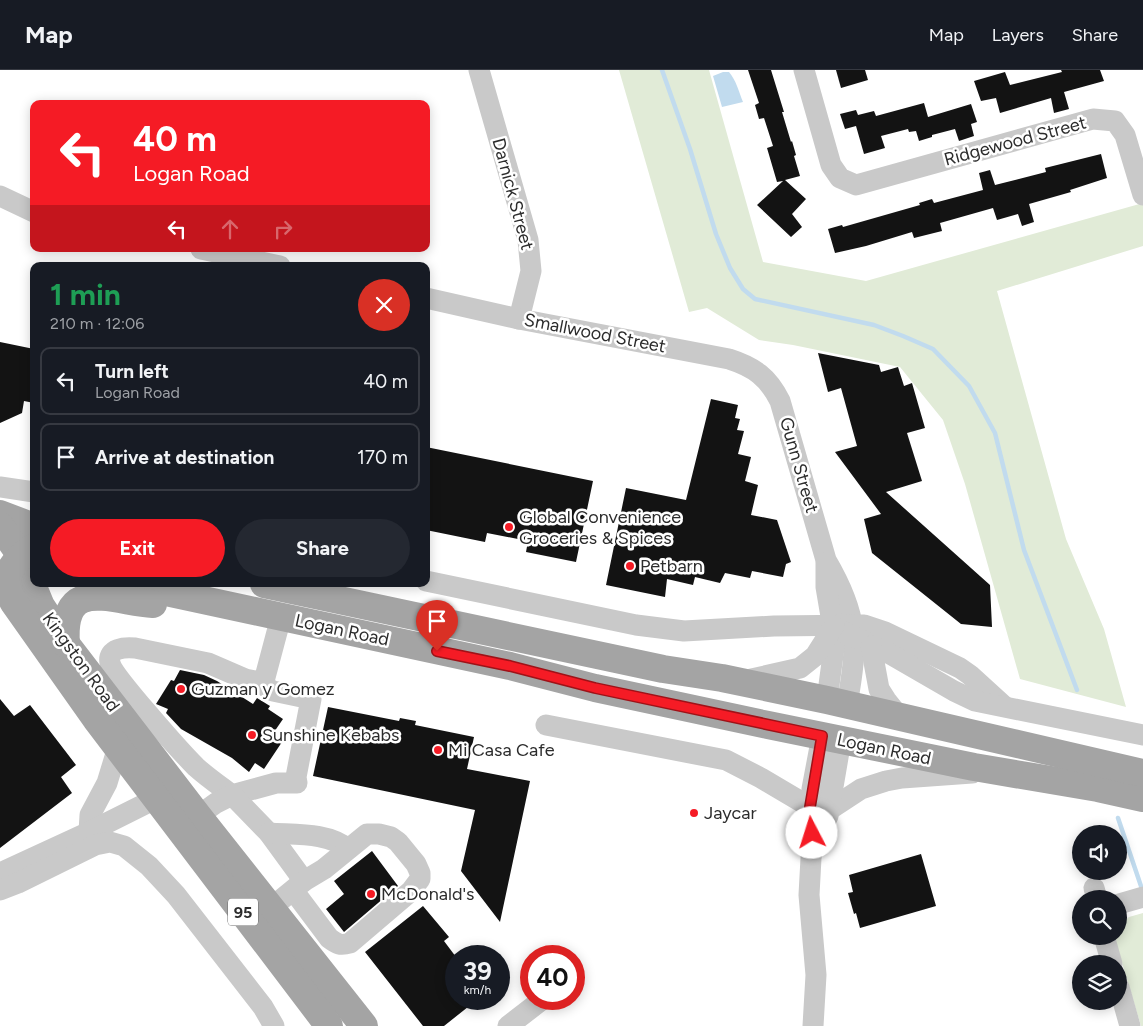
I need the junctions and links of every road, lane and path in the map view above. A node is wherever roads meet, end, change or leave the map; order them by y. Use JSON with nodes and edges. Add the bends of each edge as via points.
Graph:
{"nodes":[{"id":1,"x":479,"y":70,"type":"edge"},
{"id":2,"x":804,"y":70,"type":"edge"},
{"id":3,"x":1143,"y":195,"type":"edge"},
{"id":4,"x":0,"y":196,"type":"edge"},
{"id":5,"x":30,"y":210,"type":"edge"},
{"id":6,"x":215,"y":252,"type":"edge"},
{"id":7,"x":261,"y":262,"type":"edge"},
{"id":8,"x":430,"y":299,"type":"edge"},
{"id":9,"x":519,"y":319,"type":"junction"},
{"id":10,"x":761,"y":374,"type":"joint"},
{"id":11,"x":0,"y":487,"type":"edge"},
{"id":12,"x":30,"y":491,"type":"edge"},
{"id":13,"x":0,"y":514,"type":"edge"},
{"id":14,"x":30,"y":525,"type":"edge"},
{"id":15,"x":0,"y":526,"type":"edge"},
{"id":16,"x":22,"y":554,"type":"edge"},
{"id":17,"x":30,"y":576,"type":"edge"},
{"id":18,"x":430,"y":582,"type":"edge"},
{"id":19,"x":34,"y":587,"type":"edge"},
{"id":20,"x":143,"y":587,"type":"edge"},
{"id":21,"x":278,"y":587,"type":"edge"},
{"id":22,"x":194,"y":598,"type":"junction"},
{"id":23,"x":0,"y":610,"type":"edge"},
{"id":24,"x":281,"y":617,"type":"junction"},
{"id":25,"x":853,"y":634,"type":"junction"},
{"id":26,"x":66,"y":644,"type":"junction"},
{"id":27,"x":739,"y":682,"type":"junction"},
{"id":28,"x":265,"y":684,"type":"junction"},
{"id":29,"x":837,"y":702,"type":"junction"},
{"id":30,"x":111,"y":703,"type":"junction"},
{"id":31,"x":1004,"y":706,"type":"junction"},
{"id":32,"x":898,"y":716,"type":"junction"},
{"id":33,"x":546,"y":725,"type":"dead end"},
{"id":34,"x":1143,"y":735,"type":"edge"},
{"id":35,"x":832,"y":738,"type":"junction"},
{"id":36,"x":118,"y":747,"type":"junction"},
{"id":37,"x":998,"y":772,"type":"junction"},
{"id":38,"x":1143,"y":773,"type":"edge"},
{"id":39,"x":166,"y":793,"type":"junction"},
{"id":40,"x":232,"y":795,"type":"junction"},
{"id":41,"x":1143,"y":798,"type":"edge"},
{"id":42,"x":819,"y":808,"type":"junction"},
{"id":43,"x":198,"y":816,"type":"junction"},
{"id":44,"x":89,"y":832,"type":"junction"},
{"id":45,"x":269,"y":833,"type":"junction"},
{"id":46,"x":354,"y":844,"type":"junction"},
{"id":47,"x":0,"y":873,"type":"edge"},
{"id":48,"x":299,"y":886,"type":"junction"},
{"id":49,"x":0,"y":890,"type":"edge"},
{"id":50,"x":271,"y":908,"type":"junction"},
{"id":51,"x":529,"y":1010,"type":"edge"},
{"id":52,"x":1125,"y":1010,"type":"edge"},
{"id":53,"x":274,"y":1026,"type":"edge"},
{"id":54,"x":330,"y":1026,"type":"edge"},
{"id":55,"x":364,"y":1026,"type":"edge"},
{"id":56,"x":508,"y":1026,"type":"edge"},
{"id":57,"x":813,"y":1026,"type":"edge"},
{"id":58,"x":1130,"y":1026,"type":"edge"}],
"edges":[{"from":1,"to":9,"type":"street","name":"Darnick Street","via":[[528,240],[531,271]]},
{"from":2,"to":3,"type":"street","name":"Ridgewood Street","via":[[831,165],[840,178],[856,185],[1093,119],[1115,121],[1125,135]]},
{"from":4,"to":5,"type":"street"},
{"from":6,"to":7,"type":"street"},
{"from":8,"to":9,"type":"street","name":"Smallwood Street"},
{"from":9,"to":10,"type":"street","name":"Smallwood Street","via":[[729,359],[746,364]]},
{"from":10,"to":25,"type":"street","name":"Gunn Street","via":[[780,401],[826,560],[826,582]]},
{"from":11,"to":12,"type":"street"},
{"from":13,"to":14,"type":"main road"},
{"from":15,"to":16,"type":"main road","number":"95"},
{"from":16,"to":17,"type":"main road","name":"Kingston Road","number":"95"},
{"from":16,"to":30,"type":"main road","name":"Kingston Road","number":"95","via":[[8,576],[11,598]]},
{"from":18,"to":25,"type":"street","via":[[665,630],[774,626]]},
{"from":19,"to":26,"type":"main road","name":"Kingston Road","number":"95","via":[[41,606]]},
{"from":20,"to":22,"type":"main road","name":"Logan Road"},
{"from":21,"to":27,"type":"main road","name":"Logan Road"},
{"from":22,"to":24,"type":"main road","name":"Logan Road"},
{"from":22,"to":26,"type":"main road","via":[[159,604],[108,596],[86,598],[75,604],[68,614]]},
{"from":23,"to":30,"type":"main road","number":"95","via":[[70,697]]},
{"from":24,"to":28,"type":"street"},
{"from":24,"to":35,"type":"main road","name":"Logan Road"},
{"from":25,"to":27,"type":"street","via":[[800,668]]},
{"from":25,"to":29,"type":"street","name":"Gunn Street","via":[[854,656]]},
{"from":25,"to":31,"type":"street","via":[[965,697]]},
{"from":25,"to":31,"type":"street","via":[[864,625],[878,629],[954,665]]},
{"from":25,"to":32,"type":"street","via":[[879,688]]},
{"from":26,"to":30,"type":"main road","name":"Kingston Road","number":"95"},
{"from":27,"to":29,"type":"main road","name":"Logan Road"},
{"from":28,"to":30,"type":"street","via":[[245,680],[208,664],[124,647],[115,650],[110,657]]},
{"from":28,"to":40,"type":"street","via":[[273,691],[311,699],[297,784],[276,783]]},
{"from":29,"to":32,"type":"main road","name":"Logan Road"},
{"from":29,"to":35,"type":"main road"},
{"from":30,"to":36,"type":"main road","name":"Kingston Road","number":"95"},
{"from":30,"to":39,"type":"main road","name":"Kingston Road","number":"95"},
{"from":30,"to":40,"type":"street"},
{"from":31,"to":34,"type":"street"},
{"from":32,"to":38,"type":"main road","name":"Logan Road"},
{"from":33,"to":42,"type":"street","via":[[726,760]]},
{"from":35,"to":37,"type":"main road","name":"Logan Road"},
{"from":35,"to":42,"type":"street"},
{"from":36,"to":39,"type":"main road","name":"Kingston Road","number":"95"},
{"from":36,"to":44,"type":"street","via":[[107,782],[90,815]]},
{"from":37,"to":41,"type":"main road","name":"Logan Road"},
{"from":37,"to":42,"type":"street","via":[[893,779]]},
{"from":39,"to":43,"type":"main road","name":"Kingston Road","number":"95"},
{"from":39,"to":44,"type":"street"},
{"from":39,"to":54,"type":"main road","name":"Kingston Road","number":"95"},
{"from":40,"to":43,"type":"street"},
{"from":40,"to":45,"type":"street"},
{"from":42,"to":57,"type":"street","via":[[825,823],[813,846],[809,886],[816,975]]},
{"from":43,"to":50,"type":"main road","name":"Kingston Road","number":"95"},
{"from":44,"to":47,"type":"street"},
{"from":45,"to":46,"type":"street","via":[[324,837]]},
{"from":45,"to":48,"type":"street"},
{"from":46,"to":48,"type":"street"},
{"from":46,"to":48,"type":"street","via":[[367,834],[391,837],[416,864],[420,879],[409,893],[350,943],[337,944],[329,938]]},
{"from":48,"to":50,"type":"street"},
{"from":49,"to":53,"type":"street","via":[[87,848],[110,842],[124,846],[176,895],[263,1007]]},
{"from":50,"to":55,"type":"main road","name":"Kingston Road","number":"95"},
{"from":51,"to":56,"type":"street"},
{"from":52,"to":58,"type":"street"}]}
